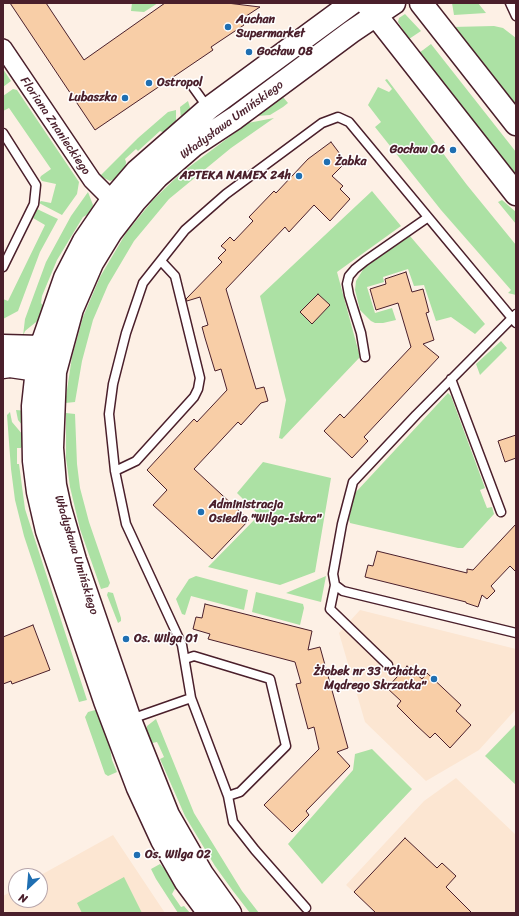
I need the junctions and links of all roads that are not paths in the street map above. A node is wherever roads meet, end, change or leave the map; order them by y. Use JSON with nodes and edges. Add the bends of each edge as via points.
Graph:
{"nodes":[{"id":1,"x":352,"y":3,"type":"edge"},
{"id":2,"x":394,"y":3,"type":"edge"},
{"id":3,"x":421,"y":3,"type":"edge"},
{"id":4,"x":510,"y":3,"type":"edge"},
{"id":5,"x":371,"y":9,"type":"edge"},
{"id":6,"x":516,"y":16,"type":"edge"},
{"id":7,"x":3,"y":48,"type":"edge"},
{"id":8,"x":193,"y":87,"type":"dead end"},
{"id":9,"x":209,"y":108,"type":"junction"},
{"id":10,"x":516,"y":124,"type":"edge"},
{"id":11,"x":3,"y":133,"type":"edge"},
{"id":12,"x":516,"y":194,"type":"edge"},
{"id":13,"x":112,"y":200,"type":"junction"},
{"id":14,"x":427,"y":218,"type":"junction"},
{"id":15,"x":161,"y":261,"type":"junction"},
{"id":16,"x":3,"y":267,"type":"edge"},
{"id":17,"x":515,"y":318,"type":"edge"},
{"id":18,"x":3,"y":346,"type":"edge"},
{"id":19,"x":365,"y":357,"type":"dead end"},
{"id":20,"x":48,"y":360,"type":"junction"},
{"id":21,"x":3,"y":367,"type":"edge"},
{"id":22,"x":451,"y":379,"type":"junction"},
{"id":23,"x":115,"y":471,"type":"junction"},
{"id":24,"x":500,"y":512,"type":"dead end"},
{"id":25,"x":336,"y":584,"type":"junction"},
{"id":26,"x":516,"y":634,"type":"edge"},
{"id":27,"x":185,"y":659,"type":"junction"},
{"id":28,"x":388,"y":665,"type":"dead end"},
{"id":29,"x":191,"y":698,"type":"junction"},
{"id":30,"x":130,"y":720,"type":"junction"},
{"id":31,"x":228,"y":796,"type":"junction"},
{"id":32,"x":306,"y":908,"type":"dead end"},
{"id":33,"x":209,"y":913,"type":"edge"},
{"id":34,"x":230,"y":913,"type":"edge"}],
"edges":[{"from":1,"to":9,"type":"street","name":"Władysława Umińskiego"},
{"from":2,"to":5,"type":"street","name":"Władysława Umińskiego"},
{"from":3,"to":10,"type":"street"},
{"from":4,"to":6,"type":"lane"},
{"from":5,"to":12,"type":"street"},
{"from":5,"to":20,"type":"street","name":"Władysława Umińskiego","via":[[235,118],[194,146],[139,196],[111,232],[92,263]]},
{"from":7,"to":13,"type":"street","name":"Floriana Znanieckiego","via":[[92,180]]},
{"from":8,"to":9,"type":"lane"},
{"from":9,"to":13,"type":"street","name":"Władysława Umińskiego","via":[[137,171]]},
{"from":11,"to":16,"type":"lane","via":[[36,185],[34,204]]},
{"from":13,"to":20,"type":"street","name":"Władysława Umińskiego","via":[[84,241],[66,278]]},
{"from":14,"to":15,"type":"lane","via":[[349,122],[338,117],[331,118],[230,191],[185,230]]},
{"from":14,"to":17,"type":"lane"},
{"from":14,"to":19,"type":"lane","via":[[355,269],[349,276],[349,295],[362,333]]},
{"from":15,"to":23,"type":"lane","via":[[142,283],[113,384],[110,414]]},
{"from":15,"to":23,"type":"lane","via":[[176,276],[200,378],[198,389],[194,397],[136,461]]},
{"from":17,"to":22,"type":"lane"},
{"from":18,"to":20,"type":"street"},
{"from":20,"to":21,"type":"street"},
{"from":20,"to":30,"type":"street","name":"Władysława Umińskiego","via":[[55,485],[60,508],[75,560]]},
{"from":20,"to":33,"type":"street","name":"Władysława Umińskiego","via":[[33,406],[34,461],[47,531],[107,708],[138,788],[162,840],[186,882]]},
{"from":22,"to":24,"type":"lane"},
{"from":22,"to":25,"type":"lane","via":[[353,482],[333,574]]},
{"from":23,"to":27,"type":"lane","via":[[126,524],[179,638]]},
{"from":25,"to":26,"type":"lane","via":[[343,591]]},
{"from":25,"to":28,"type":"lane","via":[[330,609]]},
{"from":27,"to":29,"type":"lane"},
{"from":27,"to":31,"type":"lane","via":[[194,656],[270,679],[286,746],[240,792]]},
{"from":29,"to":30,"type":"lane"},
{"from":29,"to":31,"type":"lane"},
{"from":30,"to":34,"type":"street","name":"Władysława Umińskiego","via":[[168,815],[202,874]]},
{"from":31,"to":32,"type":"lane","via":[[233,822]]}]}
